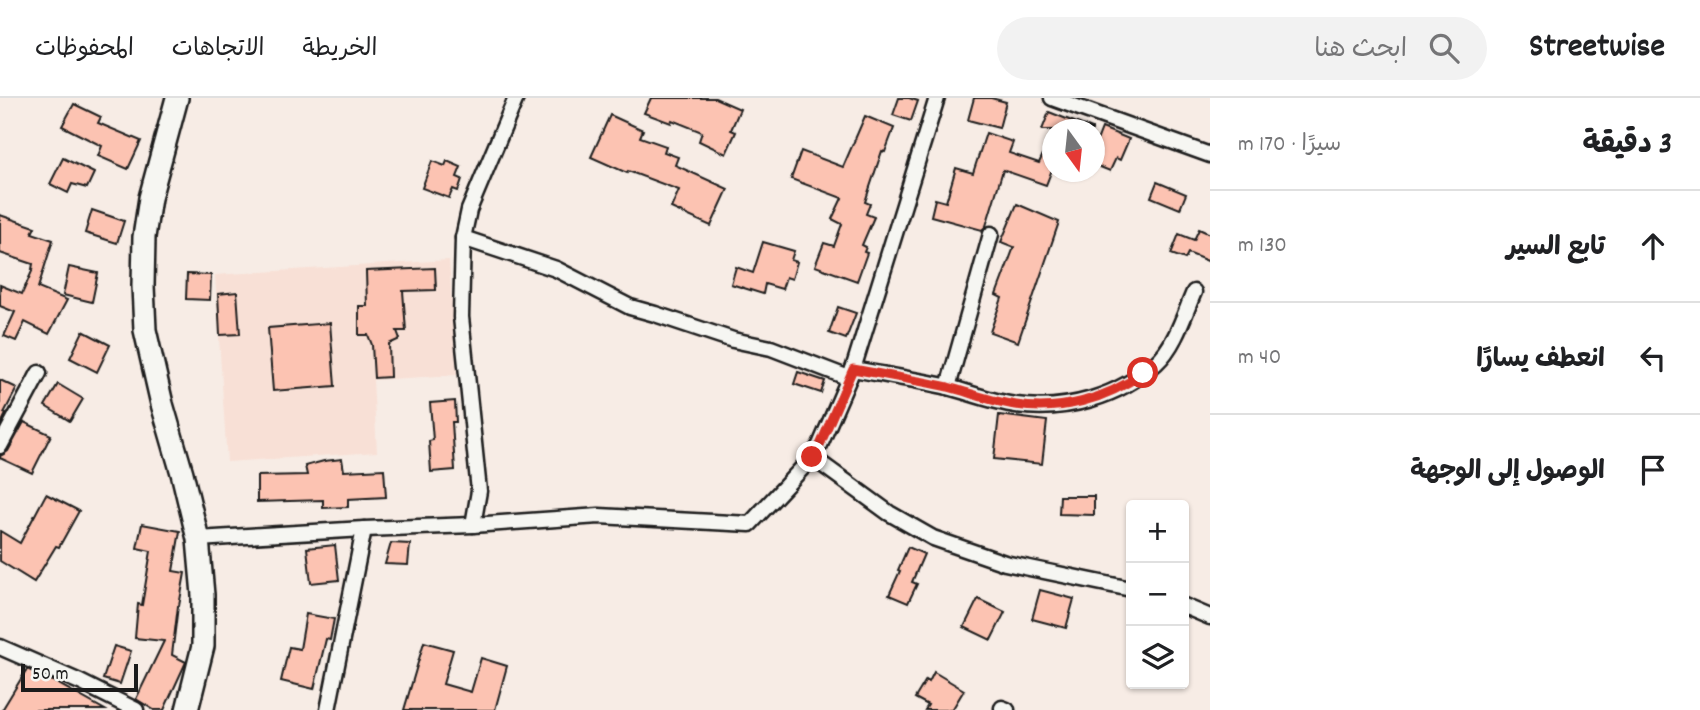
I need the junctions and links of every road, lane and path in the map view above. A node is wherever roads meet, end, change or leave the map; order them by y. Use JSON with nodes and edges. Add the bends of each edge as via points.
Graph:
{"nodes":[{"id":1,"x":177,"y":98,"type":"edge"},
{"id":2,"x":516,"y":98,"type":"edge"},
{"id":3,"x":937,"y":98,"type":"edge"},
{"id":4,"x":1052,"y":98,"type":"edge"},
{"id":5,"x":1210,"y":155,"type":"edge"},
{"id":6,"x":990,"y":234,"type":"dead end"},
{"id":7,"x":463,"y":238,"type":"junction"},
{"id":8,"x":1194,"y":292,"type":"dead end"},
{"id":9,"x":39,"y":373,"type":"dead end"},
{"id":10,"x":851,"y":373,"type":"junction"},
{"id":11,"x":948,"y":387,"type":"junction"},
{"id":12,"x":0,"y":446,"type":"edge"},
{"id":13,"x":812,"y":457,"type":"junction"},
{"id":14,"x":473,"y":525,"type":"junction"},
{"id":15,"x":364,"y":529,"type":"junction"},
{"id":16,"x":198,"y":539,"type":"junction"},
{"id":17,"x":1126,"y":588,"type":"edge"},
{"id":18,"x":1189,"y":608,"type":"edge"},
{"id":19,"x":1210,"y":617,"type":"edge"},
{"id":20,"x":0,"y":647,"type":"edge"},
{"id":21,"x":136,"y":710,"type":"edge"},
{"id":22,"x":187,"y":710,"type":"edge"},
{"id":23,"x":328,"y":710,"type":"edge"}],
"edges":[{"from":1,"to":16,"type":"street","via":[[149,198],[144,237],[145,330]]},
{"from":2,"to":7,"type":"street","via":[[469,210]]},
{"from":3,"to":10,"type":"street"},
{"from":4,"to":5,"type":"street"},
{"from":6,"to":11,"type":"street"},
{"from":7,"to":10,"type":"street","via":[[556,270],[630,307]]},
{"from":7,"to":14,"type":"street","via":[[461,317],[479,491]]},
{"from":8,"to":11,"type":"street","via":[[1157,362],[1110,392],[1038,408]]},
{"from":9,"to":12,"type":"street"},
{"from":10,"to":11,"type":"street"},
{"from":10,"to":13,"type":"street"},
{"from":13,"to":14,"type":"street","via":[[750,524],[599,516]]},
{"from":13,"to":17,"type":"street","via":[[889,513],[933,538],[1005,563]]},
{"from":14,"to":15,"type":"street"},
{"from":15,"to":16,"type":"street"},
{"from":15,"to":23,"type":"street"},
{"from":16,"to":22,"type":"street","via":[[202,646]]},
{"from":18,"to":19,"type":"street"},
{"from":20,"to":21,"type":"street"}]}
